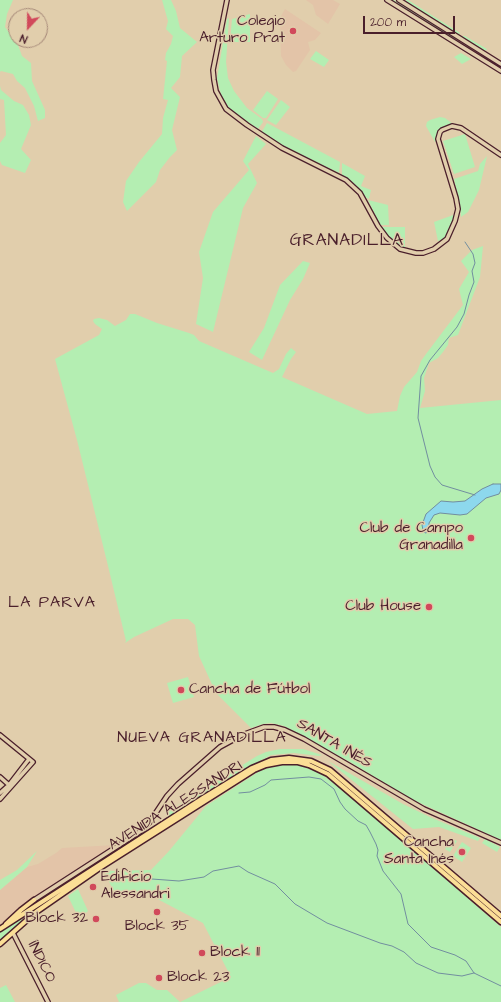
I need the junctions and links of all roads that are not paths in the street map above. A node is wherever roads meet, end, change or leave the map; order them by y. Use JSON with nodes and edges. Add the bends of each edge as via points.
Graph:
{"nodes":[{"id":1,"x":227,"y":0,"type":"edge"},
{"id":2,"x":387,"y":0,"type":"edge"},
{"id":3,"x":399,"y":0,"type":"edge"},
{"id":4,"x":501,"y":64,"type":"edge"},
{"id":5,"x":501,"y":71,"type":"edge"},
{"id":6,"x":501,"y":155,"type":"edge"},
{"id":7,"x":0,"y":735,"type":"edge"},
{"id":8,"x":30,"y":759,"type":"junction"},
{"id":9,"x":0,"y":777,"type":"edge"},
{"id":10,"x":10,"y":786,"type":"junction"},
{"id":11,"x":0,"y":793,"type":"edge"},
{"id":12,"x":0,"y":799,"type":"edge"},
{"id":13,"x":501,"y":843,"type":"edge"},
{"id":14,"x":34,"y":900,"type":"junction"},
{"id":15,"x":28,"y":911,"type":"junction"},
{"id":16,"x":501,"y":916,"type":"edge"},
{"id":17,"x":501,"y":922,"type":"edge"},
{"id":18,"x":22,"y":925,"type":"junction"},
{"id":19,"x":5,"y":926,"type":"junction"},
{"id":20,"x":0,"y":929,"type":"edge"},
{"id":21,"x":13,"y":933,"type":"junction"},
{"id":22,"x":0,"y":944,"type":"edge"},
{"id":23,"x":48,"y":1002,"type":"edge"}],
"edges":[{"from":1,"to":6,"type":"main road","via":[[213,70],[216,91],[226,109],[282,148],[346,180],[360,193],[387,238],[400,249],[416,254],[429,252],[447,239],[456,221],[456,198],[438,139],[442,130],[452,126],[462,128]]},
{"from":2,"to":5,"type":"main road"},
{"from":3,"to":4,"type":"main road"},
{"from":7,"to":8,"type":"main road"},
{"from":8,"to":10,"type":"main road"},
{"from":8,"to":10,"type":"main road","via":[[33,762]]},
{"from":9,"to":10,"type":"main road"},
{"from":10,"to":11,"type":"main road"},
{"from":10,"to":12,"type":"main road"},
{"from":13,"to":14,"type":"main road","name":"SANTA INÉS","via":[[424,809],[288,731],[264,727],[220,747],[178,784],[141,831]]},
{"from":14,"to":15,"type":"main road"},
{"from":14,"to":19,"type":"main road","via":[[10,918]]},
{"from":15,"to":16,"type":"main road","name":"AVENIDA ALESSANDRI","via":[[252,768],[266,762],[288,758],[311,761],[335,774]]},
{"from":15,"to":18,"type":"main road"},
{"from":15,"to":19,"type":"main road","name":"AVENIDA ALESSANDRI"},
{"from":17,"to":18,"type":"main road","name":"AVENIDA ALESSANDRI","via":[[333,777],[309,765],[287,762],[266,765],[248,774],[58,896]]},
{"from":18,"to":21,"type":"main road","name":"AVENIDA ALESSANDRI"},
{"from":19,"to":20,"type":"main road","name":"AVENIDA ALESSANDRI"},
{"from":21,"to":22,"type":"main road","name":"AVENIDA ALESSANDRI"},
{"from":21,"to":23,"type":"main road","name":"ÍNDICO"}]}
